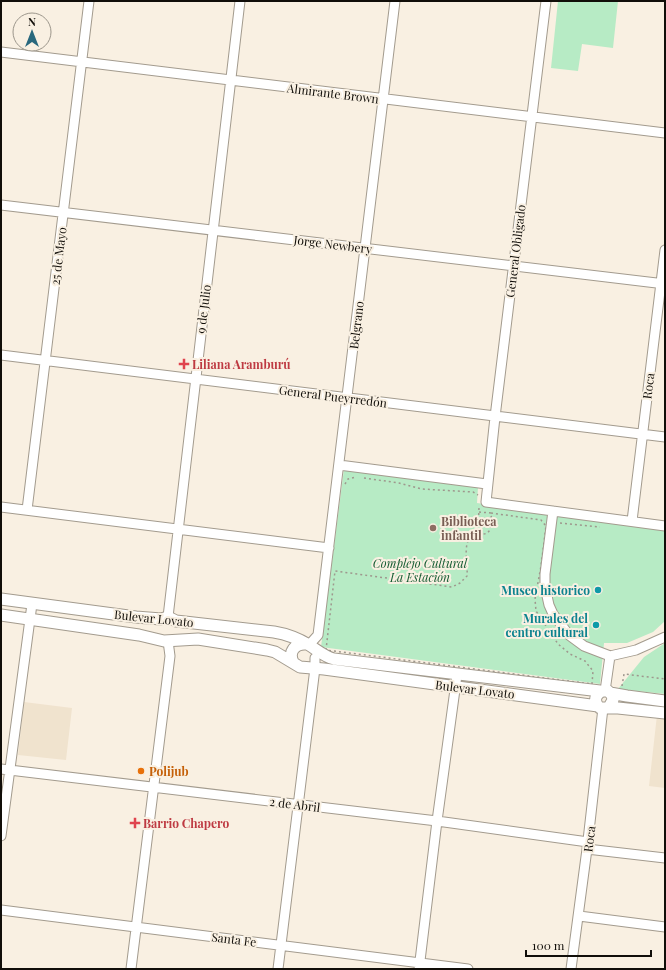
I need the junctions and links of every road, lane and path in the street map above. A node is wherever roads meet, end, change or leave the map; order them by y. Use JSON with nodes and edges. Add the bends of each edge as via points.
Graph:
{"nodes":[{"id":1,"x":89,"y":1,"type":"edge"},
{"id":2,"x":240,"y":1,"type":"edge"},
{"id":3,"x":395,"y":1,"type":"edge"},
{"id":4,"x":546,"y":1,"type":"edge"},
{"id":5,"x":1,"y":52,"type":"edge"},
{"id":6,"x":82,"y":62,"type":"junction"},
{"id":7,"x":231,"y":81,"type":"junction"},
{"id":8,"x":384,"y":99,"type":"junction"},
{"id":9,"x":532,"y":118,"type":"junction"},
{"id":10,"x":665,"y":134,"type":"edge"},
{"id":11,"x":1,"y":205,"type":"edge"},
{"id":12,"x":64,"y":212,"type":"junction"},
{"id":13,"x":213,"y":231,"type":"junction"},
{"id":14,"x":366,"y":248,"type":"junction"},
{"id":15,"x":665,"y":250,"type":"edge"},
{"id":16,"x":513,"y":266,"type":"junction"},
{"id":17,"x":663,"y":283,"type":"edge"},
{"id":18,"x":1,"y":356,"type":"edge"},
{"id":19,"x":45,"y":361,"type":"junction"},
{"id":20,"x":195,"y":380,"type":"junction"},
{"id":21,"x":348,"y":398,"type":"junction"},
{"id":22,"x":494,"y":417,"type":"junction"},
{"id":23,"x":642,"y":434,"type":"junction"},
{"id":24,"x":665,"y":437,"type":"edge"},
{"id":25,"x":339,"y":465,"type":"junction"},
{"id":26,"x":487,"y":484,"type":"junction"},
{"id":27,"x":344,"y":486,"type":"dead end"},
{"id":28,"x":481,"y":501,"type":"junction"},
{"id":29,"x":1,"y":507,"type":"edge"},
{"id":30,"x":27,"y":510,"type":"junction"},
{"id":31,"x":553,"y":511,"type":"junction"},
{"id":32,"x":479,"y":512,"type":"junction"},
{"id":33,"x":491,"y":513,"type":"junction"},
{"id":34,"x":632,"y":521,"type":"junction"},
{"id":35,"x":665,"y":526,"type":"edge"},
{"id":36,"x":178,"y":529,"type":"junction"},
{"id":37,"x":478,"y":535,"type":"junction"},
{"id":38,"x":329,"y":548,"type":"junction"},
{"id":39,"x":336,"y":565,"type":"dead end"},
{"id":40,"x":335,"y":573,"type":"junction"},
{"id":41,"x":1,"y":599,"type":"edge"},
{"id":42,"x":32,"y":604,"type":"junction"},
{"id":43,"x":1,"y":615,"type":"edge"},
{"id":44,"x":29,"y":619,"type":"junction"},
{"id":45,"x":168,"y":619,"type":"junction"},
{"id":46,"x":665,"y":637,"type":"edge"},
{"id":47,"x":167,"y":640,"type":"junction"},
{"id":48,"x":310,"y":655,"type":"junction"},
{"id":49,"x":610,"y":656,"type":"junction"},
{"id":50,"x":294,"y":662,"type":"junction"},
{"id":51,"x":457,"y":675,"type":"junction"},
{"id":52,"x":665,"y":679,"type":"edge"},
{"id":53,"x":455,"y":686,"type":"junction"},
{"id":54,"x":622,"y":688,"type":"dead end"},
{"id":55,"x":605,"y":692,"type":"junction"},
{"id":56,"x":665,"y":700,"type":"edge"},
{"id":57,"x":603,"y":707,"type":"junction"},
{"id":58,"x":665,"y":713,"type":"edge"},
{"id":59,"x":5,"y":769,"type":"edge"},
{"id":60,"x":153,"y":787,"type":"junction"},
{"id":61,"x":298,"y":804,"type":"junction"},
{"id":62,"x":437,"y":821,"type":"junction"},
{"id":63,"x":1,"y":836,"type":"edge"},
{"id":64,"x":588,"y":845,"type":"junction"},
{"id":65,"x":665,"y":858,"type":"edge"},
{"id":66,"x":1,"y":910,"type":"edge"},
{"id":67,"x":579,"y":916,"type":"junction"},
{"id":68,"x":136,"y":927,"type":"junction"},
{"id":69,"x":665,"y":927,"type":"edge"},
{"id":70,"x":281,"y":945,"type":"junction"},
{"id":71,"x":419,"y":966,"type":"edge"},
{"id":72,"x":131,"y":969,"type":"edge"},
{"id":73,"x":278,"y":969,"type":"edge"},
{"id":74,"x":468,"y":969,"type":"edge"},
{"id":75,"x":572,"y":969,"type":"edge"}],
"edges":[{"from":1,"to":6,"type":"street","name":"25 de Mayo"},
{"from":2,"to":7,"type":"street","name":"9 de Julio"},
{"from":3,"to":8,"type":"street","name":"Belgrano"},
{"from":4,"to":9,"type":"street","name":"General Obligado"},
{"from":5,"to":6,"type":"street","name":"Almirante Brown"},
{"from":6,"to":7,"type":"street","name":"Almirante Brown"},
{"from":6,"to":12,"type":"street","name":"25 de Mayo"},
{"from":7,"to":8,"type":"street","name":"Almirante Brown"},
{"from":7,"to":13,"type":"street","name":"9 de Julio"},
{"from":8,"to":9,"type":"street","name":"Almirante Brown"},
{"from":8,"to":14,"type":"street","name":"Belgrano"},
{"from":9,"to":10,"type":"street","name":"Almirante Brown"},
{"from":9,"to":16,"type":"street","name":"General Obligado"},
{"from":11,"to":12,"type":"street","name":"Jorge Newbery"},
{"from":12,"to":13,"type":"street","name":"Jorge Newbery"},
{"from":12,"to":19,"type":"street","name":"25 de Mayo"},
{"from":13,"to":14,"type":"street","name":"Jorge Newbery"},
{"from":13,"to":20,"type":"street","name":"9 de Julio"},
{"from":14,"to":16,"type":"street","name":"Jorge Newbery"},
{"from":14,"to":21,"type":"street","name":"Belgrano"},
{"from":15,"to":17,"type":"street","name":"Roca"},
{"from":16,"to":17,"type":"street","name":"Jorge Newbery"},
{"from":16,"to":22,"type":"street","name":"General Obligado"},
{"from":17,"to":23,"type":"street","name":"Roca"},
{"from":18,"to":19,"type":"street","name":"General Pueyrredón"},
{"from":19,"to":20,"type":"street","name":"General Pueyrredón"},
{"from":19,"to":30,"type":"street","name":"25 de Mayo"},
{"from":20,"to":21,"type":"street","name":"General Pueyrredón"},
{"from":20,"to":36,"type":"street","name":"9 de Julio"},
{"from":21,"to":22,"type":"street","name":"General Pueyrredón"},
{"from":21,"to":25,"type":"street","name":"Belgrano"},
{"from":22,"to":23,"type":"street","name":"General Pueyrredón"},
{"from":22,"to":26,"type":"street","name":"General Obligado"},
{"from":23,"to":24,"type":"street","name":"General Pueyrredón"},
{"from":23,"to":34,"type":"street","name":"Roca"},
{"from":25,"to":26,"type":"street"},
{"from":25,"to":38,"type":"street","name":"Belgrano"},
{"from":26,"to":28,"type":"street","name":"General Obligado"},
{"from":27,"to":28,"type":"path","via":[[348,479],[356,477],[422,488],[473,492]]},
{"from":28,"to":31,"type":"street"},
{"from":28,"to":32,"type":"path"},
{"from":29,"to":30,"type":"street"},
{"from":30,"to":36,"type":"street"},
{"from":31,"to":34,"type":"street"},
{"from":31,"to":49,"type":"street","via":[[545,574],[549,605],[569,635],[584,646]]},
{"from":32,"to":33,"type":"path"},
{"from":32,"to":37,"type":"path"},
{"from":33,"to":37,"type":"path","via":[[490,532]]},
{"from":33,"to":40,"type":"path","via":[[541,520],[546,526],[535,599],[536,611],[558,644],[594,671],[592,684],[326,650]]},
{"from":34,"to":35,"type":"street"},
{"from":36,"to":38,"type":"street"},
{"from":36,"to":45,"type":"street","name":"9 de Julio"},
{"from":37,"to":40,"type":"path","via":[[468,540],[467,576],[460,584],[452,587]]},
{"from":38,"to":48,"type":"street","name":"Belgrano","via":[[318,635]]},
{"from":39,"to":40,"type":"path"},
{"from":41,"to":42,"type":"main road","name":"Bulevar Lovato"},
{"from":42,"to":44,"type":"street"},
{"from":42,"to":45,"type":"main road","name":"Bulevar Lovato"},
{"from":43,"to":44,"type":"main road","name":"Bulevar Lovato"},
{"from":44,"to":47,"type":"main road","name":"Bulevar Lovato"},
{"from":44,"to":59,"type":"street"},
{"from":45,"to":47,"type":"main road","name":"9 de Julio","via":[[179,628],[179,632]]},
{"from":45,"to":47,"type":"main road","name":"9 de Julio","via":[[158,622],[155,629],[158,636]]},
{"from":45,"to":48,"type":"main road","name":"Bulevar Lovato","via":[[274,632],[294,638]]},
{"from":46,"to":49,"type":"street","via":[[636,650]]},
{"from":47,"to":50,"type":"main road","name":"Bulevar Lovato","via":[[198,639],[267,650]]},
{"from":47,"to":60,"type":"street","via":[[170,656]]},
{"from":48,"to":50,"type":"main road","name":"Bulevar Lovato","via":[[296,665]]},
{"from":48,"to":50,"type":"main road","via":[[298,645],[292,650]]},
{"from":48,"to":51,"type":"main road","name":"Bulevar Lovato"},
{"from":48,"to":53,"type":"main road","name":"Bulevar Lovato"},
{"from":48,"to":61,"type":"street","name":"Belgrano"},
{"from":49,"to":55,"type":"street","name":"Roca"},
{"from":51,"to":53,"type":"street"},
{"from":51,"to":55,"type":"main road","name":"Bulevar Lovato"},
{"from":52,"to":54,"type":"path","via":[[624,674]]},
{"from":53,"to":57,"type":"main road","name":"Bulevar Lovato"},
{"from":53,"to":62,"type":"street"},
{"from":55,"to":56,"type":"main road","name":"Bulevar Lovato"},
{"from":55,"to":57,"type":"main road","name":"Roca","via":[[613,700]]},
{"from":55,"to":57,"type":"main road","name":"Roca","via":[[596,696],[596,703]]},
{"from":57,"to":58,"type":"main road","name":"Bulevar Lovato"},
{"from":57,"to":64,"type":"street","name":"Roca"},
{"from":59,"to":60,"type":"street","name":"2 de Abril"},
{"from":59,"to":63,"type":"street"},
{"from":60,"to":61,"type":"street","name":"2 de Abril"},
{"from":60,"to":68,"type":"street"},
{"from":61,"to":62,"type":"street","name":"2 de Abril"},
{"from":61,"to":70,"type":"street","name":"Belgrano"},
{"from":62,"to":64,"type":"street","name":"2 de Abril"},
{"from":62,"to":71,"type":"street"},
{"from":64,"to":65,"type":"street","name":"2 de Abril"},
{"from":64,"to":67,"type":"street","name":"Roca"},
{"from":66,"to":68,"type":"street","name":"Santa Fe"},
{"from":67,"to":69,"type":"street"},
{"from":67,"to":75,"type":"street","name":"Roca"},
{"from":68,"to":70,"type":"street","name":"Santa Fe"},
{"from":68,"to":72,"type":"street"},
{"from":70,"to":71,"type":"street","name":"Santa Fe"},
{"from":70,"to":73,"type":"street","name":"Belgrano"},
{"from":71,"to":74,"type":"street","name":"Santa Fe"}]}
